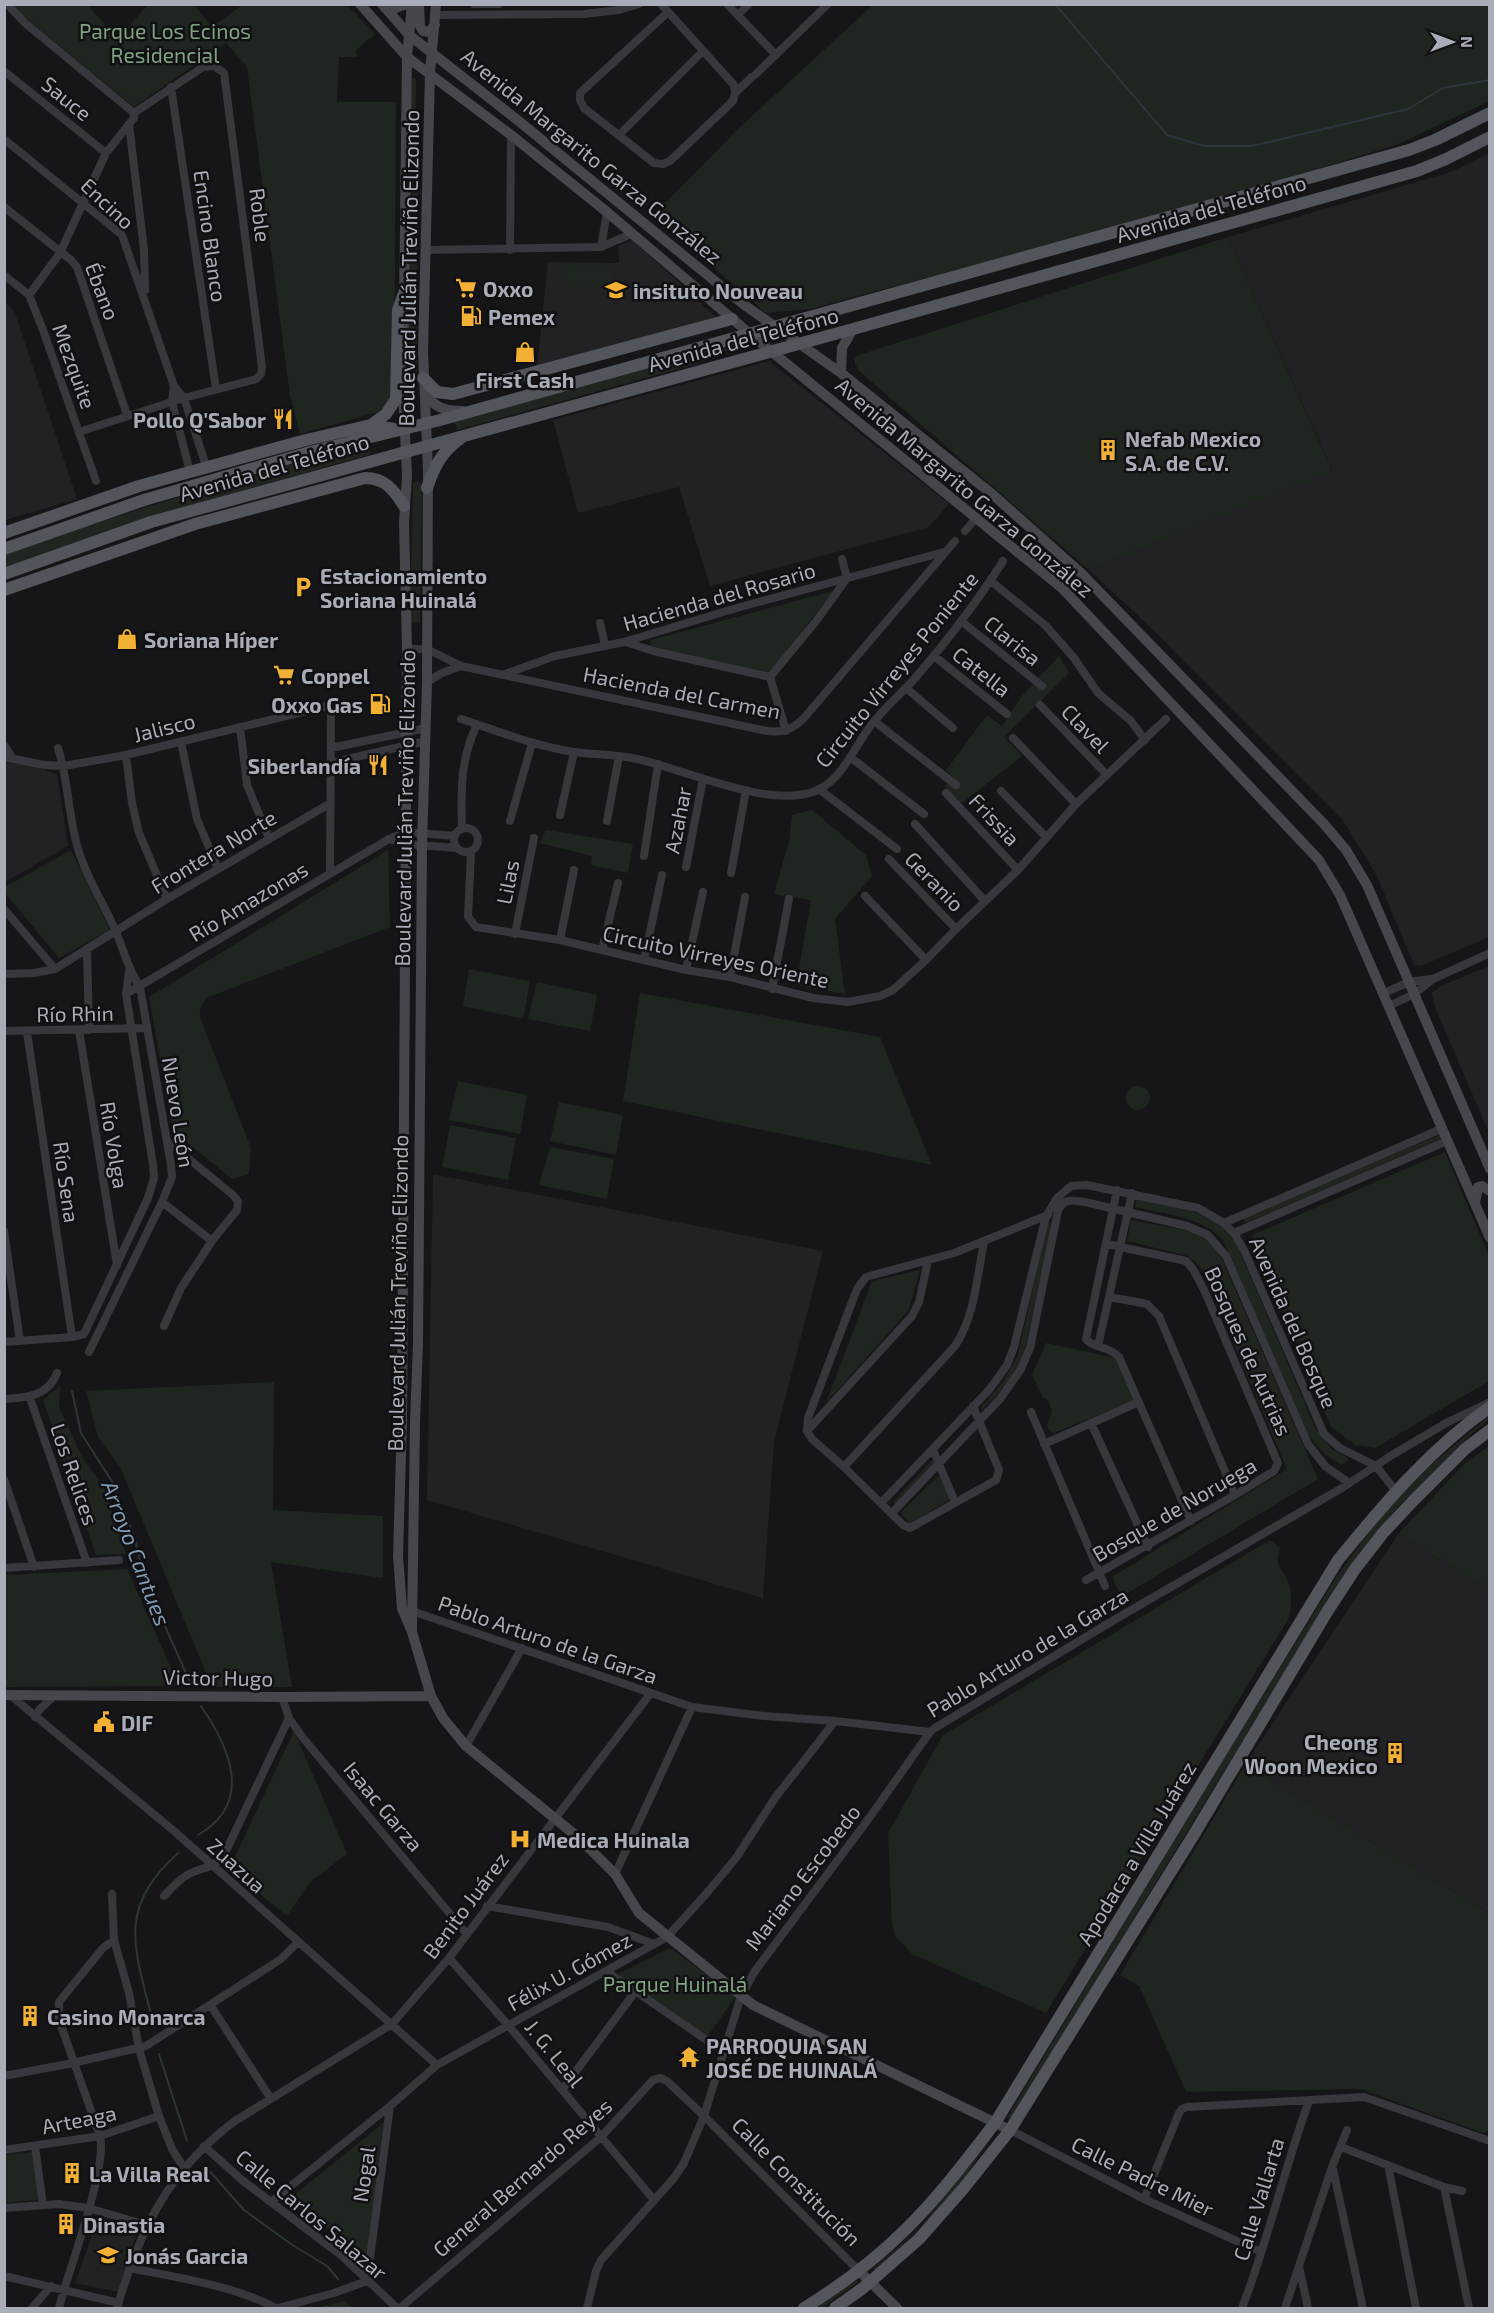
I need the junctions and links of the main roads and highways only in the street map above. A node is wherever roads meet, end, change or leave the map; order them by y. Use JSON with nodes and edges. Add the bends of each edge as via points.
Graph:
{"nodes":[{"id":1,"x":360,"y":4,"type":"edge"},
{"id":2,"x":406,"y":4,"type":"edge"},
{"id":3,"x":412,"y":4,"type":"edge"},
{"id":4,"x":419,"y":4,"type":"edge"},
{"id":5,"x":383,"y":6,"type":"edge"},
{"id":6,"x":435,"y":15,"type":"edge"},
{"id":7,"x":409,"y":35,"type":"junction"},
{"id":8,"x":433,"y":53,"type":"junction"},
{"id":9,"x":407,"y":57,"type":"junction"},
{"id":10,"x":430,"y":73,"type":"junction"},
{"id":11,"x":1490,"y":112,"type":"edge"},
{"id":12,"x":1490,"y":137,"type":"edge"},
{"id":13,"x":404,"y":293,"type":"junction"},
{"id":14,"x":732,"y":319,"type":"junction"},
{"id":15,"x":773,"y":327,"type":"junction"},
{"id":16,"x":853,"y":329,"type":"junction"},
{"id":17,"x":750,"y":334,"type":"junction"},
{"id":18,"x":799,"y":344,"type":"junction"},
{"id":19,"x":771,"y":351,"type":"junction"},
{"id":20,"x":841,"y":373,"type":"junction"},
{"id":21,"x":424,"y":382,"type":"junction"},
{"id":22,"x":470,"y":412,"type":"junction"},
{"id":23,"x":425,"y":423,"type":"junction"},
{"id":24,"x":371,"y":425,"type":"junction"},
{"id":25,"x":401,"y":429,"type":"junction"},
{"id":26,"x":470,"y":433,"type":"junction"},
{"id":27,"x":306,"y":440,"type":"junction"},
{"id":28,"x":426,"y":445,"type":"junction"},
{"id":29,"x":406,"y":451,"type":"junction"},
{"id":30,"x":310,"y":453,"type":"junction"},
{"id":31,"x":316,"y":476,"type":"junction"},
{"id":32,"x":140,"y":486,"type":"junction"},
{"id":33,"x":427,"y":488,"type":"junction"},
{"id":34,"x":319,"y":490,"type":"junction"},
{"id":35,"x":144,"y":500,"type":"junction"},
{"id":36,"x":404,"y":506,"type":"junction"},
{"id":37,"x":4,"y":533,"type":"edge"},
{"id":38,"x":79,"y":548,"type":"junction"},
{"id":39,"x":4,"y":549,"type":"edge"},
{"id":40,"x":86,"y":562,"type":"junction"},
{"id":41,"x":4,"y":574,"type":"edge"},
{"id":42,"x":4,"y":590,"type":"edge"},
{"id":43,"x":1490,"y":1169,"type":"edge"},
{"id":44,"x":1490,"y":1191,"type":"edge"},
{"id":45,"x":1475,"y":1205,"type":"junction"},
{"id":46,"x":1490,"y":1238,"type":"edge"},
{"id":47,"x":1490,"y":1407,"type":"edge"},
{"id":48,"x":1490,"y":1430,"type":"edge"},
{"id":49,"x":412,"y":1632,"type":"junction"},
{"id":50,"x":7,"y":1695,"type":"edge"},
{"id":51,"x":431,"y":1696,"type":"junction"},
{"id":52,"x":995,"y":2123,"type":"junction"},
{"id":53,"x":1010,"y":2130,"type":"junction"},
{"id":54,"x":858,"y":2270,"type":"junction"},
{"id":55,"x":871,"y":2282,"type":"junction"},
{"id":56,"x":804,"y":2308,"type":"edge"},
{"id":57,"x":835,"y":2308,"type":"edge"},
{"id":58,"x":897,"y":2308,"type":"edge"}],
"edges":[{"from":1,"to":9,"type":"main road","name":"Avenida Margarito Garza González"},
{"from":2,"to":5,"type":"main road","via":[[393,9]]},
{"from":3,"to":7,"type":"main road","name":"Boulevard Julián Treviño Elizondo"},
{"from":4,"to":6,"type":"main road","via":[[423,31],[429,32]]},
{"from":5,"to":7,"type":"main road","name":"Avenida Margarito Garza González"},
{"from":6,"to":8,"type":"main road","name":"Boulevard Julián Treviño Elizondo"},
{"from":7,"to":8,"type":"main road","name":"Avenida Margarito Garza González"},
{"from":7,"to":9,"type":"main road","name":"Boulevard Julián Treviño Elizondo"},
{"from":8,"to":10,"type":"main road","name":"Boulevard Julián Treviño Elizondo"},
{"from":8,"to":15,"type":"main road","name":"Avenida Margarito Garza González"},
{"from":9,"to":10,"type":"main road","name":"Avenida Margarito Garza González"},
{"from":9,"to":13,"type":"main road","name":"Boulevard Julián Treviño Elizondo"},
{"from":10,"to":14,"type":"main road","name":"Avenida Margarito Garza González","via":[[607,212]]},
{"from":10,"to":21,"type":"main road","name":"Boulevard Julián Treviño Elizondo"},
{"from":11,"to":15,"type":"main road","name":"Avenida del Teléfono","via":[[1409,150]]},
{"from":12,"to":16,"type":"main road","name":"Avenida del Teléfono","via":[[1417,171]]},
{"from":13,"to":24,"type":"main road","via":[[399,310],[396,399],[386,414]]},
{"from":13,"to":25,"type":"main road","name":"Boulevard Julián Treviño Elizondo"},
{"from":14,"to":17,"type":"main road","name":"Avenida Margarito Garza González"},
{"from":14,"to":21,"type":"main road","via":[[453,394],[437,393]]},
{"from":15,"to":17,"type":"main road","name":"Avenida del Teléfono"},
{"from":15,"to":18,"type":"main road","name":"Avenida Margarito Garza González"},
{"from":16,"to":18,"type":"main road","name":"Avenida del Teléfono"},
{"from":16,"to":20,"type":"main road","via":[[842,348]]},
{"from":17,"to":19,"type":"main road","name":"Avenida Margarito Garza González"},
{"from":17,"to":22,"type":"main road","name":"Avenida del Teléfono"},
{"from":18,"to":19,"type":"main road","name":"Avenida del Teléfono"},
{"from":18,"to":20,"type":"main road","name":"Avenida Margarito Garza González"},
{"from":19,"to":26,"type":"main road","name":"Avenida del Teléfono"},
{"from":19,"to":45,"type":"main road","name":"Avenida Margarito Garza González","via":[[1062,588],[1319,860],[1333,880]]},
{"from":20,"to":43,"type":"main road","name":"Avenida Margarito Garza González","via":[[992,494],[1081,573],[1346,850],[1366,885]]},
{"from":21,"to":22,"type":"main road","via":[[428,399],[438,407]]},
{"from":21,"to":23,"type":"main road","name":"Boulevard Julián Treviño Elizondo"},
{"from":22,"to":23,"type":"main road","name":"Avenida del Teléfono"},
{"from":23,"to":25,"type":"main road","name":"Avenida del Teléfono"},
{"from":23,"to":28,"type":"main road","name":"Boulevard Julián Treviño Elizondo"},
{"from":24,"to":25,"type":"main road"},
{"from":24,"to":27,"type":"main road"},
{"from":25,"to":29,"type":"main road","name":"Boulevard Julián Treviño Elizondo"},
{"from":25,"to":30,"type":"main road","name":"Avenida del Teléfono"},
{"from":26,"to":28,"type":"main road","name":"Avenida del Teléfono"},
{"from":26,"to":33,"type":"main road","via":[[443,453]]},
{"from":27,"to":30,"type":"main road"},
{"from":27,"to":32,"type":"main road"},
{"from":28,"to":29,"type":"main road","name":"Avenida del Teléfono"},
{"from":28,"to":33,"type":"main road","name":"Boulevard Julián Treviño Elizondo"},
{"from":29,"to":31,"type":"main road","name":"Avenida del Teléfono"},
{"from":29,"to":36,"type":"main road","name":"Boulevard Julián Treviño Elizondo"},
{"from":30,"to":35,"type":"main road","name":"Avenida del Teléfono"},
{"from":31,"to":34,"type":"main road"},
{"from":31,"to":38,"type":"main road","name":"Avenida del Teléfono","via":[[151,522]]},
{"from":32,"to":35,"type":"main road"},
{"from":32,"to":37,"type":"main road"},
{"from":33,"to":49,"type":"main road","name":"Boulevard Julián Treviño Elizondo"},
{"from":34,"to":36,"type":"main road","via":[[374,478],[389,486]]},
{"from":34,"to":40,"type":"main road","via":[[195,524]]},
{"from":35,"to":39,"type":"main road","name":"Avenida del Teléfono"},
{"from":36,"to":49,"type":"main road","name":"Boulevard Julián Treviño Elizondo","via":[[407,746],[398,1556],[402,1608]]},
{"from":38,"to":40,"type":"main road"},
{"from":38,"to":41,"type":"main road","name":"Avenida del Teléfono"},
{"from":40,"to":42,"type":"main road"},
{"from":44,"to":45,"type":"main road","via":[[1478,1187]]},
{"from":45,"to":46,"type":"main road","name":"Avenida Margarito Garza González"},
{"from":47,"to":52,"type":"main road","name":"Apodaca a Villa Juárez","via":[[1447,1441],[1395,1491],[1333,1569]]},
{"from":48,"to":53,"type":"main road","name":"Apodaca a Villa Juárez","via":[[1414,1500],[1355,1569]]},
{"from":49,"to":51,"type":"main road"},
{"from":50,"to":51,"type":"main road","name":"Victor Hugo"},
{"from":51,"to":52,"type":"main road","via":[[466,1746],[555,1817],[615,1874],[639,1913],[741,1996],[765,2012]]},
{"from":52,"to":53,"type":"main road"},
{"from":52,"to":54,"type":"main road","name":"Apodaca a Villa Juárez","via":[[906,2230]]},
{"from":53,"to":55,"type":"main road","name":"Apodaca a Villa Juárez","via":[[919,2239]]},
{"from":54,"to":55,"type":"main road","name":"Calle Constitución"},
{"from":54,"to":56,"type":"main road","name":"Apodaca a Villa Juárez"},
{"from":55,"to":57,"type":"main road","name":"Apodaca a Villa Juárez"},
{"from":55,"to":58,"type":"main road","name":"Calle Constitución"}]}
